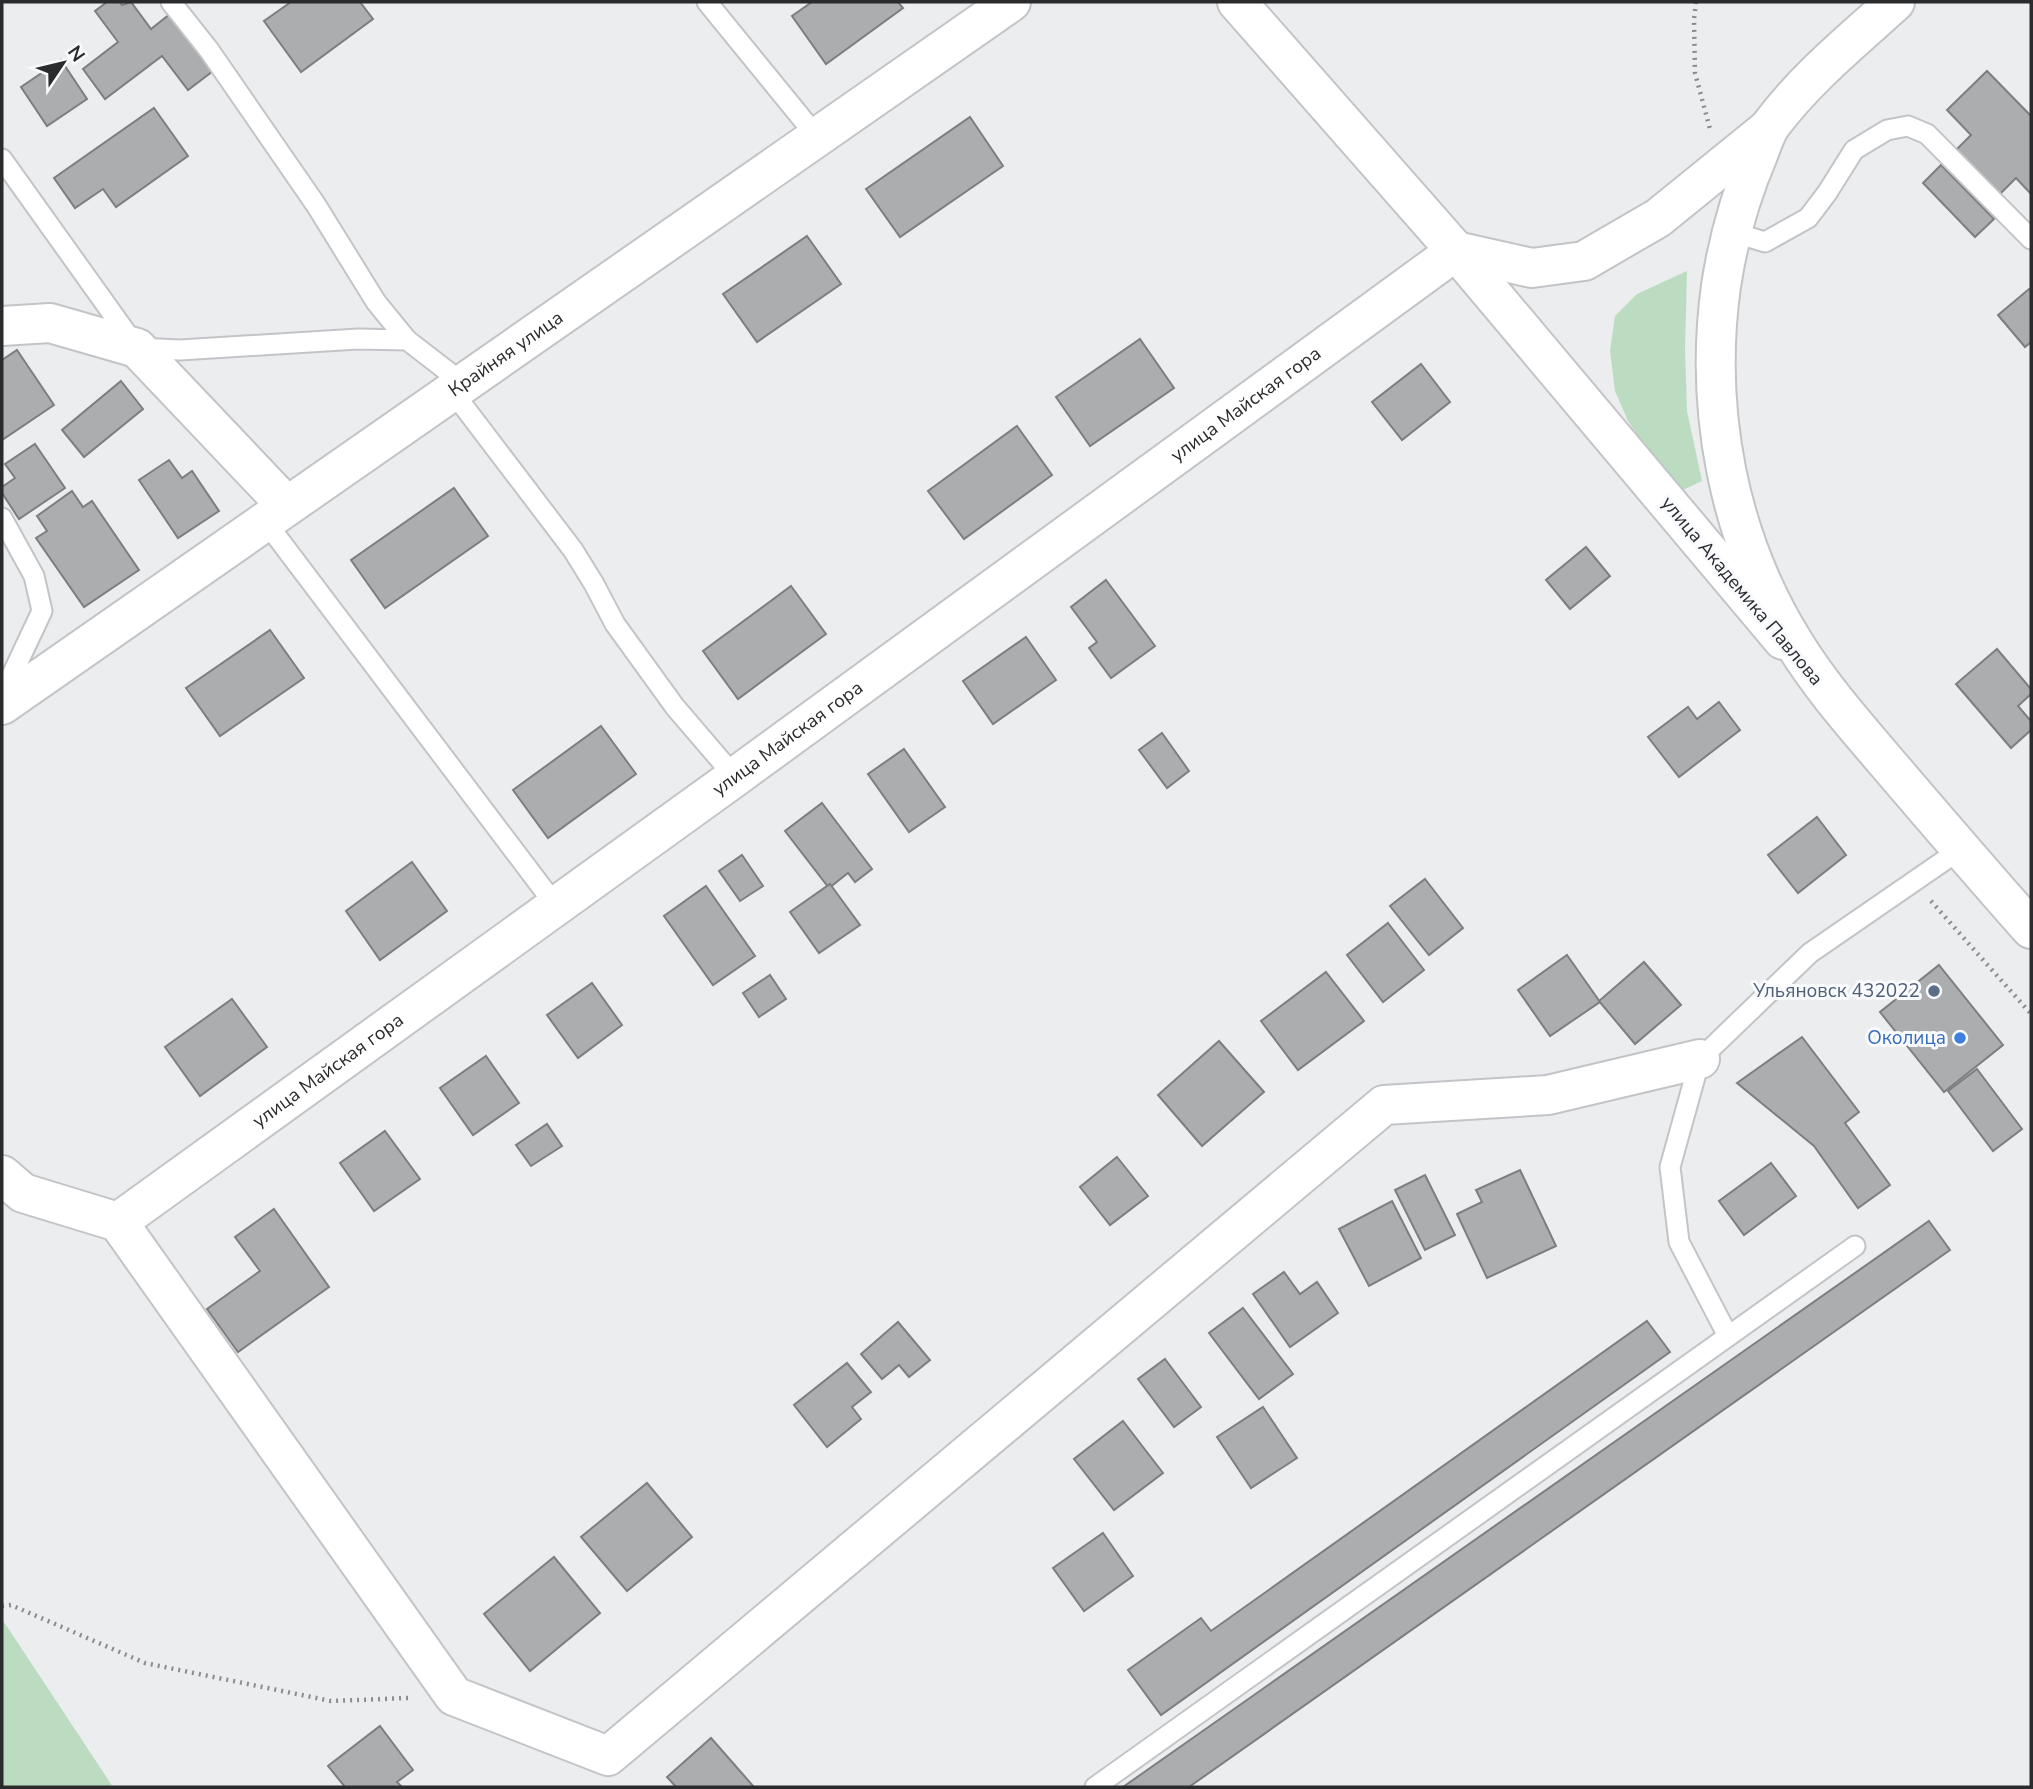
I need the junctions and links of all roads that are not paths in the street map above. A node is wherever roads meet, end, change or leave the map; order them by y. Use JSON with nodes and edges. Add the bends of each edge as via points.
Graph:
{"nodes":[{"id":1,"x":171,"y":2,"type":"edge"},
{"id":2,"x":707,"y":2,"type":"edge"},
{"id":3,"x":1011,"y":2,"type":"edge"},
{"id":4,"x":1237,"y":2,"type":"edge"},
{"id":5,"x":1895,"y":2,"type":"edge"},
{"id":6,"x":1769,"y":128,"type":"junction"},
{"id":7,"x":817,"y":137,"type":"junction"},
{"id":8,"x":2,"y":159,"type":"edge"},
{"id":9,"x":1731,"y":232,"type":"junction"},
{"id":10,"x":2031,"y":239,"type":"edge"},
{"id":11,"x":1456,"y":251,"type":"junction"},
{"id":12,"x":2,"y":326,"type":"edge"},
{"id":13,"x":407,"y":340,"type":"junction"},
{"id":14,"x":137,"y":348,"type":"junction"},
{"id":15,"x":458,"y":387,"type":"junction"},
{"id":16,"x":276,"y":513,"type":"junction"},
{"id":17,"x":2,"y":518,"type":"edge"},
{"id":18,"x":2,"y":696,"type":"edge"},
{"id":19,"x":1832,"y":698,"type":"junction"},
{"id":20,"x":2,"y":705,"type":"edge"},
{"id":21,"x":735,"y":777,"type":"junction"},
{"id":22,"x":1961,"y":849,"type":"junction"},
{"id":23,"x":556,"y":906,"type":"junction"},
{"id":24,"x":2031,"y":929,"type":"edge"},
{"id":25,"x":1700,"y":1059,"type":"junction"},
{"id":26,"x":2,"y":1175,"type":"edge"},
{"id":27,"x":118,"y":1223,"type":"junction"},
{"id":28,"x":1856,"y":1246,"type":"dead end"},
{"id":29,"x":1728,"y":1336,"type":"junction"},
{"id":30,"x":1095,"y":1787,"type":"edge"}],
"edges":[{"from":1,"to":13,"type":"lane","via":[[209,50],[309,194],[376,302]]},
{"from":2,"to":7,"type":"lane"},
{"from":3,"to":7,"type":"street","name":"Крайняя улица"},
{"from":4,"to":11,"type":"street","name":"улица Академика Павлова"},
{"from":5,"to":6,"type":"street","via":[[1806,83]]},
{"from":6,"to":9,"type":"street"},
{"from":6,"to":11,"type":"street","via":[[1658,218],[1584,261],[1532,268]]},
{"from":7,"to":15,"type":"street","name":"Крайняя улица"},
{"from":8,"to":14,"type":"lane"},
{"from":9,"to":10,"type":"lane","via":[[1765,242],[1808,218],[1854,150],[1887,130],[1908,126],[1927,134]]},
{"from":9,"to":19,"type":"street","via":[[1716,321],[1715,388],[1722,455],[1738,521],[1762,583],[1794,643]]},
{"from":11,"to":19,"type":"street","name":"улица Академика Павлова"},
{"from":11,"to":21,"type":"street","name":"улица Майская гора"},
{"from":12,"to":14,"type":"street","via":[[50,323]]},
{"from":13,"to":14,"type":"lane"},
{"from":13,"to":15,"type":"lane"},
{"from":14,"to":16,"type":"street"},
{"from":15,"to":16,"type":"street","name":"Крайняя улица"},
{"from":15,"to":21,"type":"lane","via":[[573,550],[615,624],[675,707]]},
{"from":16,"to":20,"type":"street","name":"Крайняя улица"},
{"from":16,"to":23,"type":"lane"},
{"from":17,"to":18,"type":"lane","via":[[34,576],[42,611]]},
{"from":19,"to":22,"type":"street","name":"улица Академика Павлова"},
{"from":21,"to":23,"type":"street","name":"улица Майская гора"},
{"from":22,"to":24,"type":"street","name":"улица Академика Павлова"},
{"from":22,"to":25,"type":"lane","via":[[1810,953]]},
{"from":23,"to":27,"type":"street","name":"улица Майская гора"},
{"from":25,"to":27,"type":"street","via":[[1548,1095],[1384,1105],[608,1756],[454,1696]]},
{"from":25,"to":29,"type":"lane","via":[[1670,1167],[1679,1242]]},
{"from":26,"to":27,"type":"street","via":[[23,1193]]},
{"from":28,"to":29,"type":"lane"},
{"from":29,"to":30,"type":"lane"}]}
